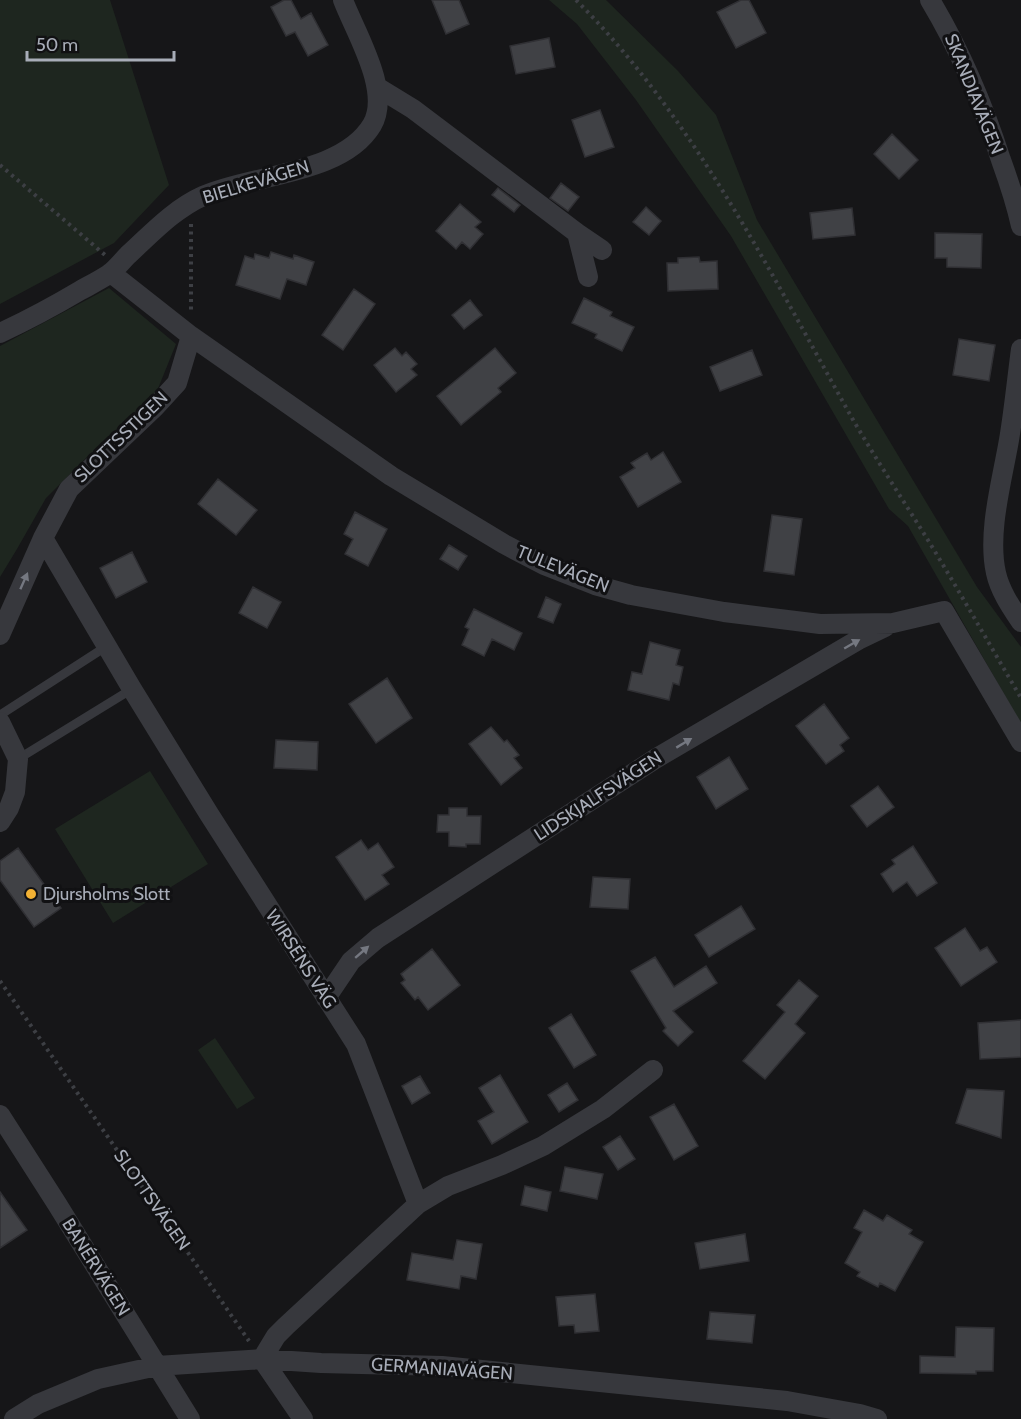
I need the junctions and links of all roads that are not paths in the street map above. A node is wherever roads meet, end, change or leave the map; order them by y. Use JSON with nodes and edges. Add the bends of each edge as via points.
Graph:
{"nodes":[{"id":1,"x":343,"y":0,"type":"edge"},
{"id":2,"x":930,"y":0,"type":"edge"},
{"id":3,"x":377,"y":87,"type":"junction"},
{"id":4,"x":1021,"y":226,"type":"edge"},
{"id":5,"x":577,"y":233,"type":"junction"},
{"id":6,"x":602,"y":250,"type":"dead end"},
{"id":7,"x":114,"y":269,"type":"junction"},
{"id":8,"x":588,"y":277,"type":"dead end"},
{"id":9,"x":0,"y":333,"type":"edge"},
{"id":10,"x":191,"y":336,"type":"junction"},
{"id":11,"x":1021,"y":349,"type":"edge"},
{"id":12,"x":1015,"y":439,"type":"edge"},
{"id":13,"x":43,"y":538,"type":"junction"},
{"id":14,"x":1021,"y":622,"type":"edge"},
{"id":15,"x":893,"y":623,"type":"junction"},
{"id":16,"x":0,"y":635,"type":"edge"},
{"id":17,"x":107,"y":646,"type":"junction"},
{"id":18,"x":132,"y":689,"type":"junction"},
{"id":19,"x":0,"y":715,"type":"edge"},
{"id":20,"x":0,"y":722,"type":"edge"},
{"id":21,"x":1021,"y":742,"type":"edge"},
{"id":22,"x":18,"y":759,"type":"junction"},
{"id":23,"x":0,"y":822,"type":"edge"},
{"id":24,"x":326,"y":998,"type":"junction"},
{"id":25,"x":653,"y":1070,"type":"dead end"},
{"id":26,"x":0,"y":1116,"type":"edge"},
{"id":27,"x":418,"y":1204,"type":"junction"},
{"id":28,"x":262,"y":1359,"type":"junction"},
{"id":29,"x":158,"y":1366,"type":"junction"},
{"id":30,"x":14,"y":1419,"type":"edge"},
{"id":31,"x":190,"y":1419,"type":"edge"},
{"id":32,"x":303,"y":1419,"type":"edge"},
{"id":33,"x":877,"y":1419,"type":"edge"}],
"edges":[{"from":1,"to":3,"type":"street","name":"BIELKEVÄGEN"},
{"from":2,"to":4,"type":"street","name":"SKANDIAVÄGEN","via":[[986,112]]},
{"from":3,"to":5,"type":"street","via":[[413,109]]},
{"from":3,"to":7,"type":"street","name":"BIELKEVÄGEN","via":[[373,124],[358,142],[330,160],[204,196],[160,225]]},
{"from":5,"to":6,"type":"street"},
{"from":5,"to":8,"type":"street"},
{"from":7,"to":9,"type":"street","name":"BIELKEVÄGEN"},
{"from":7,"to":10,"type":"street","name":"TULEVÄGEN"},
{"from":10,"to":13,"type":"street","name":"SLOTTSSTIGEN","via":[[177,383],[69,489]]},
{"from":10,"to":15,"type":"street","name":"TULEVÄGEN","via":[[391,476],[544,565],[631,595],[724,612],[820,624]]},
{"from":11,"to":12,"type":"street"},
{"from":12,"to":14,"type":"street","via":[[998,498],[993,543],[995,573]]},
{"from":16,"to":13,"type":"street","name":"SLOTTSSTIGEN","one_way":true},
{"from":13,"to":17,"type":"street","name":"WIRSÉNS VÄG"},
{"from":15,"to":21,"type":"street","name":"TULEVÄGEN","via":[[944,611]]},
{"from":24,"to":15,"type":"street","name":"LIDSKJALFSVÄGEN","one_way":true,"via":[[351,961],[378,938],[655,759]]},
{"from":17,"to":18,"type":"street","name":"WIRSÉNS VÄG"},
{"from":17,"to":19,"type":"lane"},
{"from":18,"to":22,"type":"lane"},
{"from":18,"to":24,"type":"street","name":"WIRSÉNS VÄG"},
{"from":20,"to":22,"type":"street"},
{"from":22,"to":23,"type":"street","via":[[15,792]]},
{"from":24,"to":27,"type":"street","name":"WIRSÉNS VÄG","via":[[356,1044]]},
{"from":25,"to":27,"type":"street","via":[[603,1109],[543,1146],[448,1186]]},
{"from":26,"to":29,"type":"street","name":"BANÉRVÄGEN"},
{"from":27,"to":28,"type":"street","via":[[286,1326]]},
{"from":28,"to":29,"type":"street","name":"GERMANIAVÄGEN"},
{"from":28,"to":32,"type":"street"},
{"from":28,"to":33,"type":"street","name":"GERMANIAVÄGEN","via":[[442,1366],[787,1401]]},
{"from":29,"to":30,"type":"street","name":"GERMANIAVÄGEN","via":[[98,1379],[38,1404]]},
{"from":29,"to":31,"type":"street","name":"BANÉRVÄGEN"}]}
